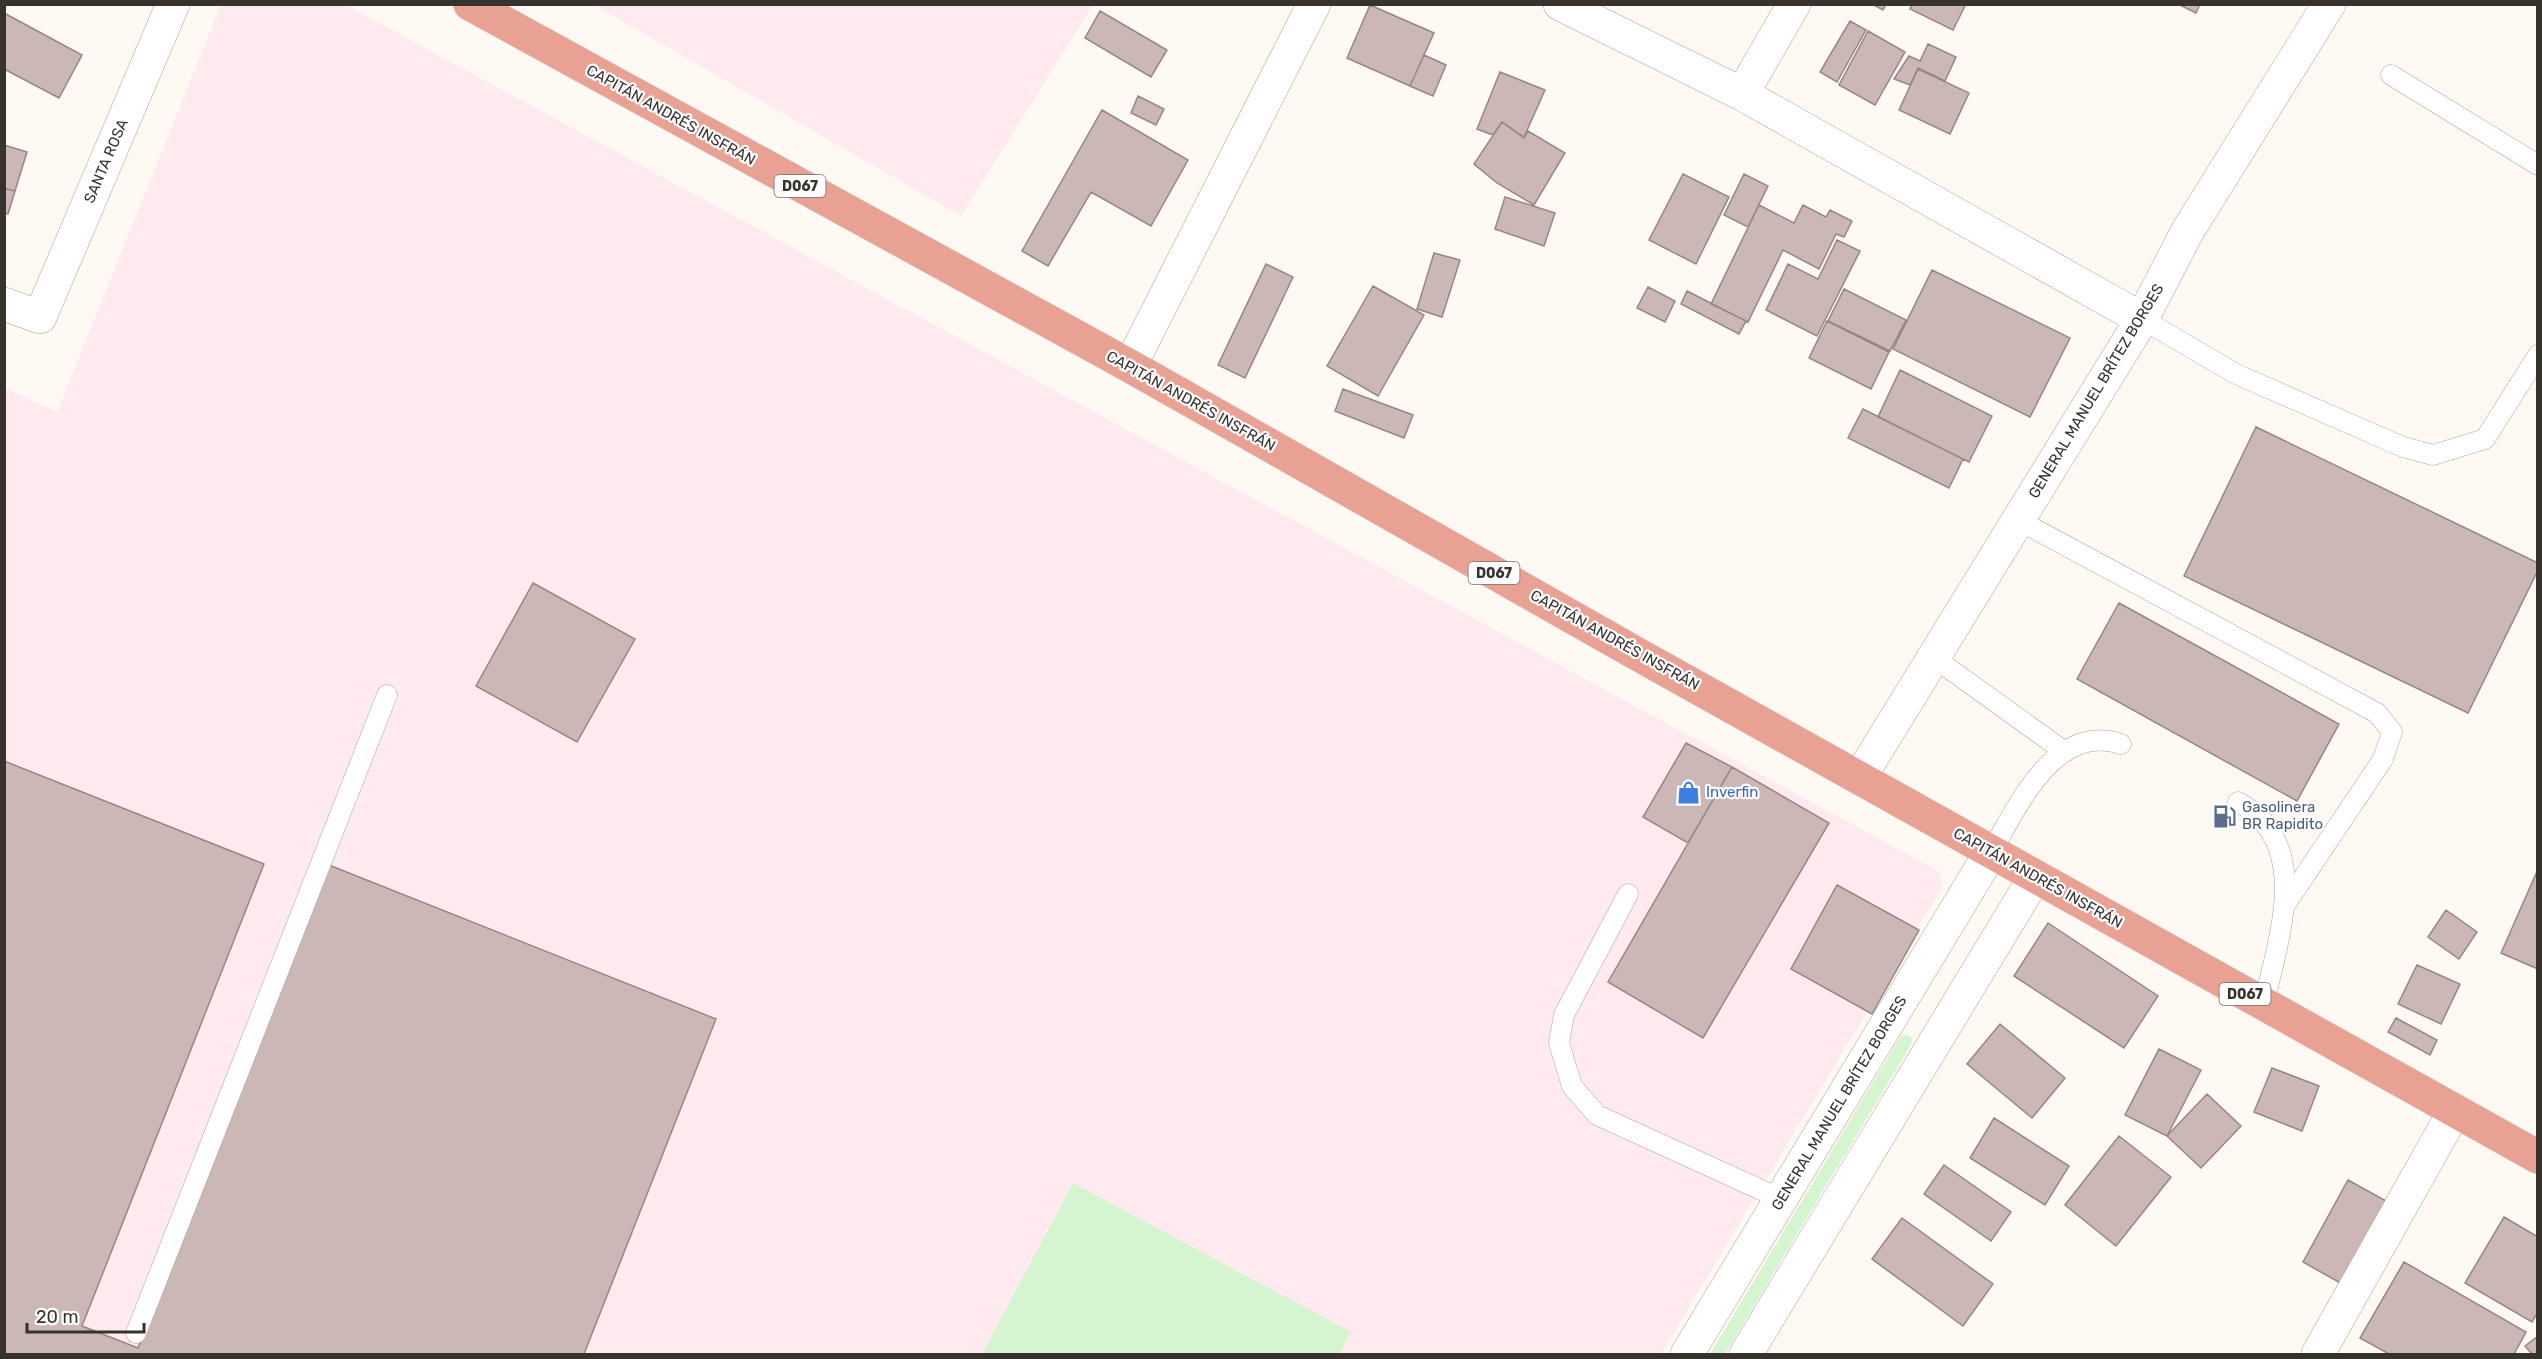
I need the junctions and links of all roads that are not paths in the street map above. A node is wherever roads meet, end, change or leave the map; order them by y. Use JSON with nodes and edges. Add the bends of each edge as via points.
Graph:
{"nodes":[{"id":1,"x":173,"y":4,"type":"edge"},
{"id":2,"x":470,"y":4,"type":"edge"},
{"id":3,"x":1314,"y":4,"type":"edge"},
{"id":4,"x":1560,"y":4,"type":"edge"},
{"id":5,"x":1794,"y":4,"type":"edge"},
{"id":6,"x":2329,"y":4,"type":"edge"},
{"id":7,"x":2391,"y":75,"type":"dead end"},
{"id":8,"x":1742,"y":94,"type":"junction"},
{"id":9,"x":2538,"y":165,"type":"edge"},
{"id":10,"x":4,"y":304,"type":"edge"},
{"id":11,"x":2142,"y":319,"type":"junction"},
{"id":12,"x":2538,"y":355,"type":"edge"},
{"id":13,"x":1130,"y":366,"type":"junction"},
{"id":14,"x":2018,"y":520,"type":"junction"},
{"id":15,"x":1933,"y":657,"type":"junction"},
{"id":16,"x":387,"y":695,"type":"dead end"},
{"id":17,"x":2121,"y":744,"type":"dead end"},
{"id":18,"x":2065,"y":752,"type":"junction"},
{"id":19,"x":1860,"y":777,"type":"junction"},
{"id":20,"x":2238,"y":802,"type":"dead end"},
{"id":21,"x":1991,"y":852,"type":"junction"},
{"id":22,"x":2035,"y":877,"type":"junction"},
{"id":23,"x":1628,"y":894,"type":"dead end"},
{"id":24,"x":2285,"y":905,"type":"junction"},
{"id":25,"x":2264,"y":1004,"type":"junction"},
{"id":26,"x":2455,"y":1110,"type":"junction"},
{"id":27,"x":2538,"y":1157,"type":"edge"},
{"id":28,"x":1780,"y":1199,"type":"junction"},
{"id":29,"x":136,"y":1333,"type":"dead end"},
{"id":30,"x":1687,"y":1354,"type":"edge"},
{"id":31,"x":1746,"y":1354,"type":"edge"},
{"id":32,"x":2318,"y":1354,"type":"edge"}],
"edges":[{"from":1,"to":10,"type":"street","name":"SANTA ROSA","via":[[40,318]]},
{"from":2,"to":13,"type":"main road","name":"CAPITÁN ANDRÉS INSFRÁN","number":"D067"},
{"from":3,"to":13,"type":"street"},
{"from":4,"to":8,"type":"street"},
{"from":5,"to":8,"type":"street"},
{"from":6,"to":11,"type":"street","name":"GENERAL MANUEL BRÍTEZ BORGES","via":[[2187,232]]},
{"from":7,"to":9,"type":"lane"},
{"from":8,"to":11,"type":"street"},
{"from":11,"to":12,"type":"lane","via":[[2236,374],[2403,447],[2433,455],[2485,439]]},
{"from":11,"to":14,"type":"street","name":"GENERAL MANUEL BRÍTEZ BORGES"},
{"from":13,"to":19,"type":"main road","name":"CAPITÁN ANDRÉS INSFRÁN","number":"D067"},
{"from":14,"to":15,"type":"street","name":"GENERAL MANUEL BRÍTEZ BORGES"},
{"from":14,"to":24,"type":"lane","via":[[2377,713],[2392,732],[2383,759]]},
{"from":15,"to":18,"type":"lane"},
{"from":15,"to":19,"type":"street","name":"GENERAL MANUEL BRÍTEZ BORGES"},
{"from":16,"to":29,"type":"lane"},
{"from":17,"to":18,"type":"lane","via":[[2086,741]]},
{"from":18,"to":21,"type":"lane","via":[[2045,767]]},
{"from":19,"to":21,"type":"main road","name":"CAPITÁN ANDRÉS INSFRÁN","number":"D067"},
{"from":20,"to":24,"type":"lane","via":[[2249,808],[2274,836],[2284,863]]},
{"from":21,"to":22,"type":"main road","name":"CAPITÁN ANDRÉS INSFRÁN","number":"D067"},
{"from":21,"to":28,"type":"street","name":"GENERAL MANUEL BRÍTEZ BORGES"},
{"from":22,"to":25,"type":"main road","name":"CAPITÁN ANDRÉS INSFRÁN","number":"D067"},
{"from":22,"to":31,"type":"street"},
{"from":23,"to":28,"type":"lane","via":[[1564,1015],[1559,1043],[1572,1086],[1597,1115]]},
{"from":24,"to":25,"type":"lane"},
{"from":25,"to":26,"type":"main road","name":"CAPITÁN ANDRÉS INSFRÁN","number":"D067"},
{"from":26,"to":27,"type":"main road","name":"CAPITÁN ANDRÉS INSFRÁN","number":"D067"},
{"from":26,"to":32,"type":"street"},
{"from":28,"to":30,"type":"street","name":"GENERAL MANUEL BRÍTEZ BORGES"}]}
